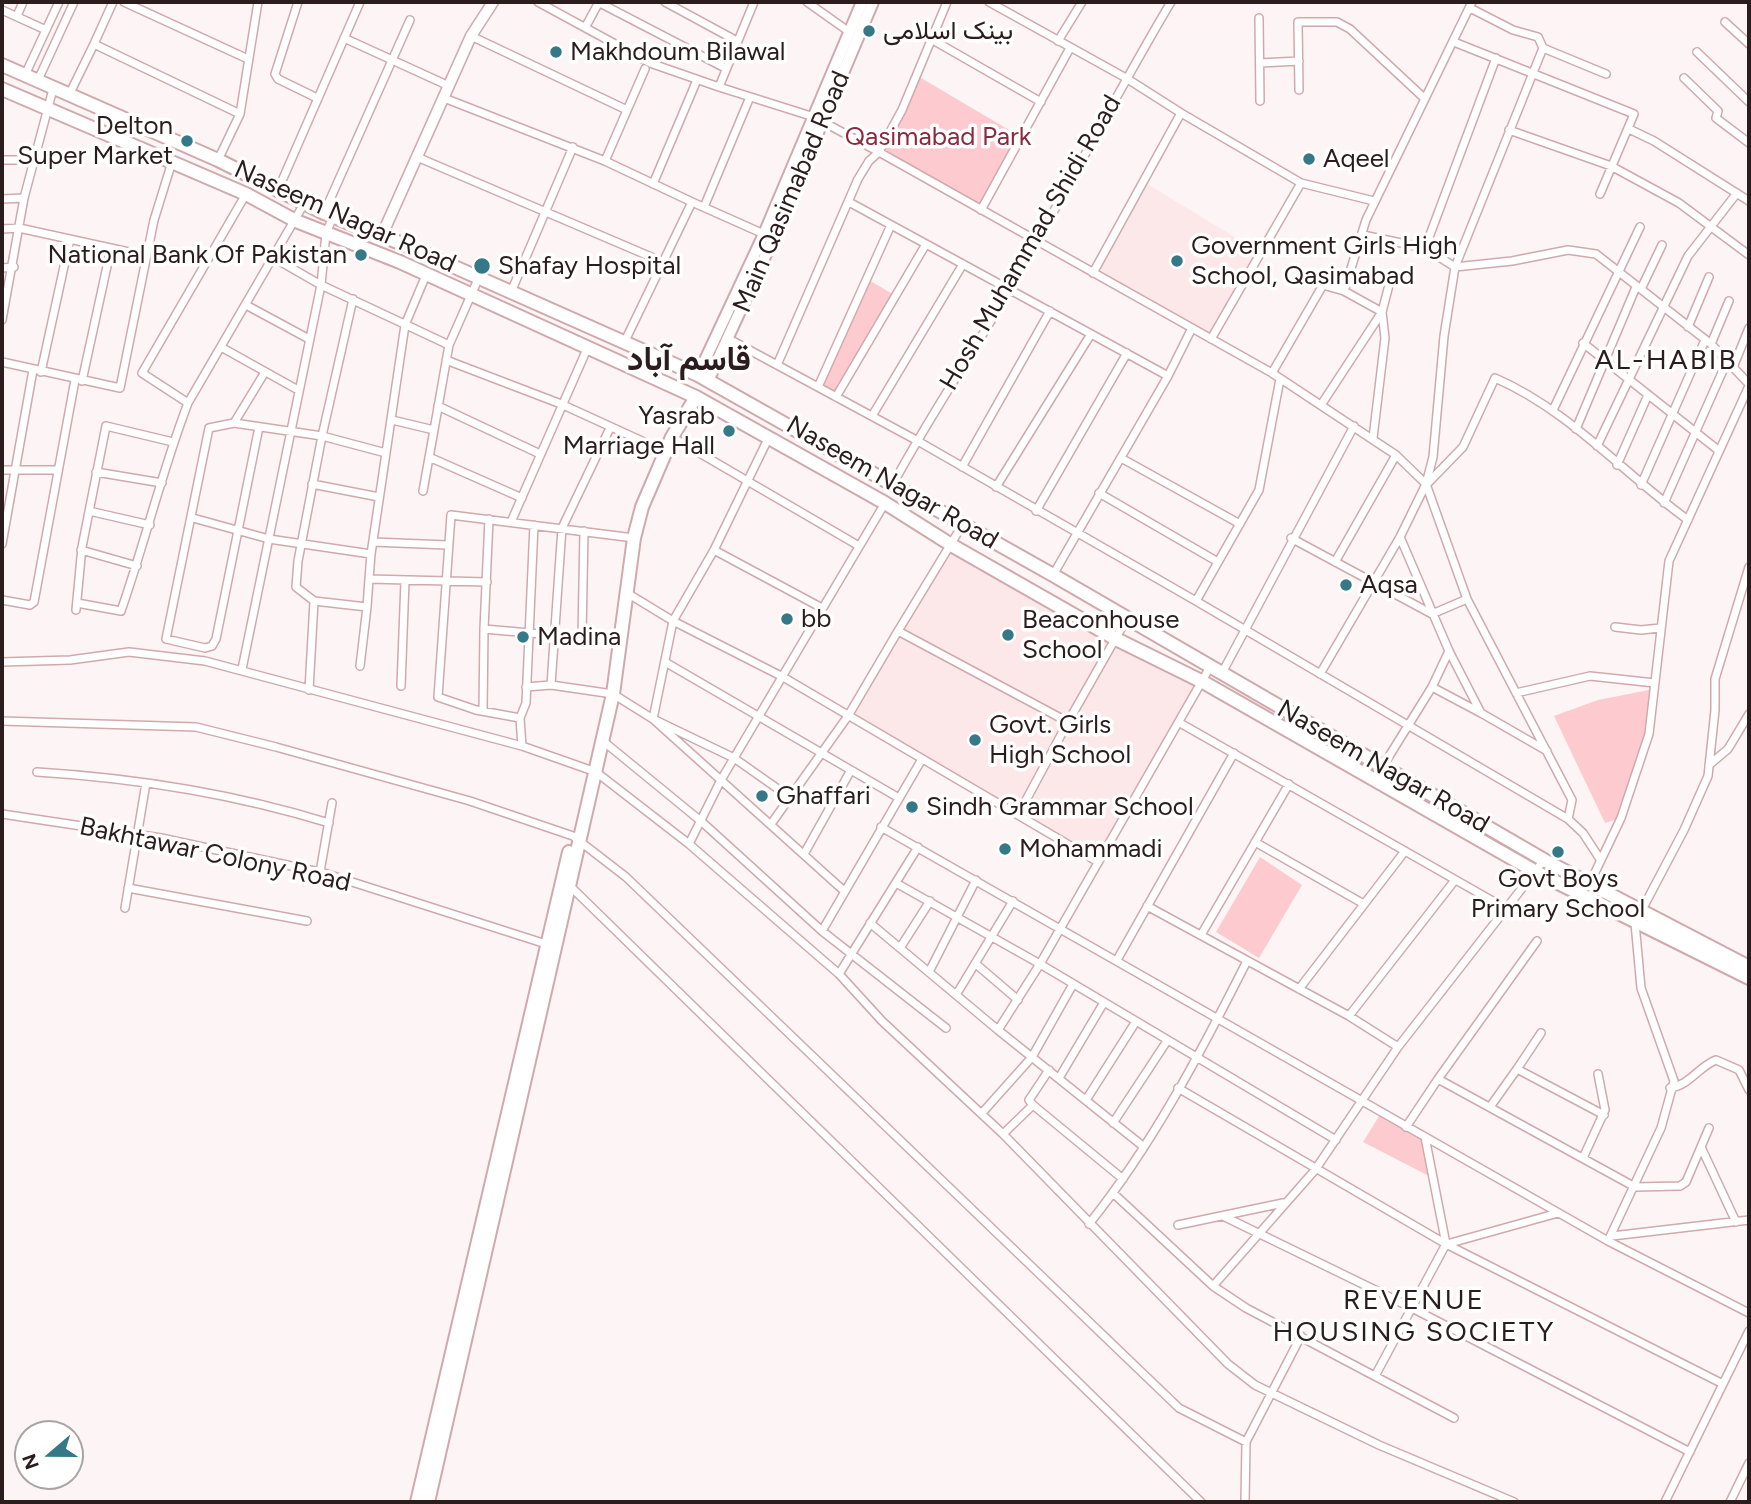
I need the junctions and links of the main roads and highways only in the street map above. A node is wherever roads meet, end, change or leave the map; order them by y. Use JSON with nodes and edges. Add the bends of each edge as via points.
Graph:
{"nodes":[{"id":1,"x":862,"y":2,"type":"edge"},
{"id":2,"x":873,"y":2,"type":"edge"},
{"id":3,"x":2,"y":65,"type":"edge"},
{"id":4,"x":2,"y":89,"type":"edge"},
{"id":5,"x":818,"y":119,"type":"junction"},
{"id":6,"x":769,"y":237,"type":"junction"},
{"id":7,"x":577,"y":321,"type":"junction"},
{"id":8,"x":568,"y":340,"type":"junction"},
{"id":9,"x":703,"y":378,"type":"junction"},
{"id":10,"x":696,"y":397,"type":"junction"},
{"id":11,"x":893,"y":484,"type":"junction"},
{"id":12,"x":885,"y":503,"type":"junction"},
{"id":13,"x":577,"y":839,"type":"junction"},
{"id":14,"x":1749,"y":967,"type":"edge"},
{"id":15,"x":1749,"y":978,"type":"edge"},
{"id":16,"x":417,"y":1502,"type":"edge"},
{"id":17,"x":428,"y":1502,"type":"edge"}],
"edges":[{"from":1,"to":5,"type":"main road","name":"Main Qasimabad Road"},
{"from":2,"to":5,"type":"main road","name":"Main Qasimabad Road"},
{"from":3,"to":7,"type":"main road","name":"Naseem Nagar Road","via":[[218,160],[328,215]]},
{"from":4,"to":8,"type":"main road","name":"Naseem Nagar Road"},
{"from":5,"to":6,"type":"main road","name":"Main Qasimabad Road"},
{"from":6,"to":9,"type":"main road","name":"Main Qasimabad Road"},
{"from":6,"to":9,"type":"main road","name":"Main Qasimabad Road","via":[[729,340]]},
{"from":7,"to":8,"type":"main road"},
{"from":7,"to":9,"type":"main road","name":"Naseem Nagar Road"},
{"from":8,"to":10,"type":"main road","name":"Naseem Nagar Road"},
{"from":9,"to":11,"type":"main road","name":"Naseem Nagar Road"},
{"from":10,"to":12,"type":"main road","name":"Naseem Nagar Road"},
{"from":10,"to":13,"type":"main road","via":[[672,437],[642,507],[613,694]]},
{"from":11,"to":12,"type":"main road"},
{"from":11,"to":14,"type":"main road","name":"Naseem Nagar Road","via":[[1544,860]]},
{"from":12,"to":15,"type":"main road","name":"Naseem Nagar Road","via":[[1116,639],[1203,682],[1536,872]]},
{"from":13,"to":16,"type":"main road","via":[[546,944]]},
{"from":13,"to":17,"type":"main road"}]}
